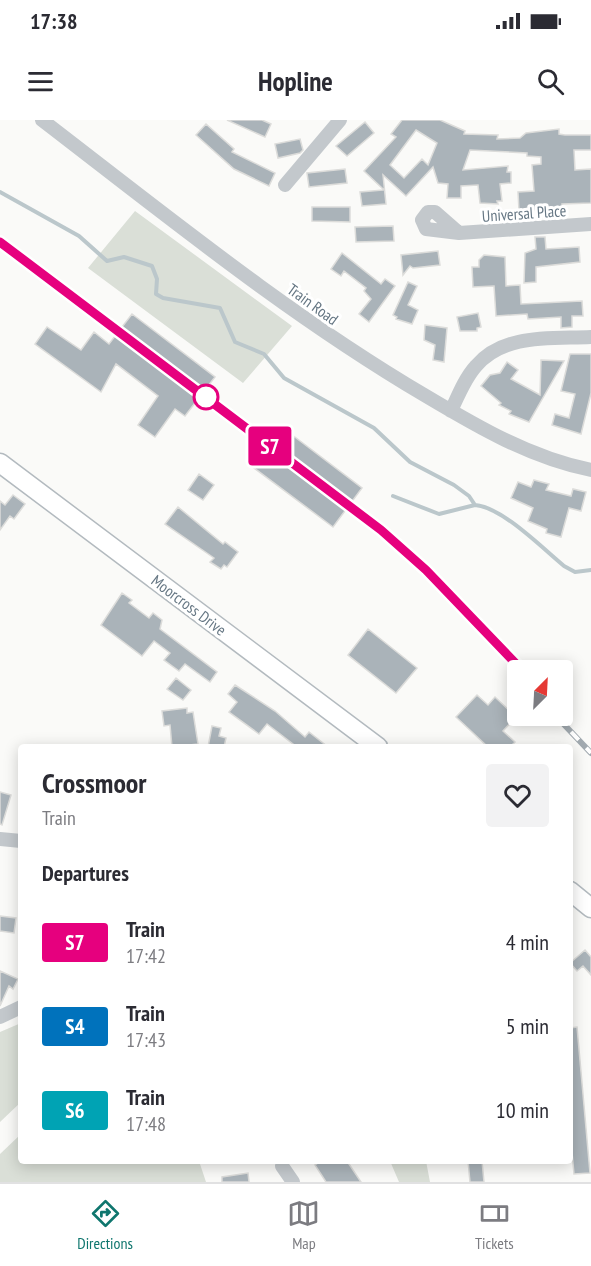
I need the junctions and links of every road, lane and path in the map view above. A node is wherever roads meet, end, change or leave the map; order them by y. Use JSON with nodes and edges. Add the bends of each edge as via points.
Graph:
{"nodes":[{"id":1,"x":42,"y":120,"type":"edge"},
{"id":2,"x":340,"y":120,"type":"edge"},
{"id":3,"x":285,"y":185,"type":"dead end"},
{"id":4,"x":591,"y":224,"type":"edge"},
{"id":5,"x":459,"y":233,"type":"dead end"},
{"id":6,"x":591,"y":337,"type":"edge"},
{"id":7,"x":451,"y":411,"type":"junction"},
{"id":8,"x":0,"y":463,"type":"edge"},
{"id":9,"x":591,"y":470,"type":"edge"},
{"id":10,"x":374,"y":744,"type":"edge"},
{"id":11,"x":0,"y":839,"type":"edge"},
{"id":12,"x":18,"y":841,"type":"edge"},
{"id":13,"x":573,"y":893,"type":"edge"},
{"id":14,"x":591,"y":908,"type":"edge"},
{"id":15,"x":18,"y":1008,"type":"edge"},
{"id":16,"x":0,"y":1017,"type":"edge"},
{"id":17,"x":282,"y":1166,"type":"dead end"},
{"id":18,"x":293,"y":1182,"type":"edge"}],
"edges":[{"from":1,"to":7,"type":"street","name":"Train Road","via":[[306,320]]},
{"from":2,"to":3,"type":"street"},
{"from":4,"to":5,"type":"street","name":"Universal Place"},
{"from":6,"to":7,"type":"street","via":[[531,340],[498,348],[474,368]]},
{"from":7,"to":9,"type":"street","name":"Train Road","via":[[544,458]]},
{"from":8,"to":10,"type":"street","name":"Moorcross Drive"},
{"from":11,"to":12,"type":"street"},
{"from":13,"to":14,"type":"street"},
{"from":15,"to":16,"type":"street"},
{"from":17,"to":18,"type":"street"}]}
